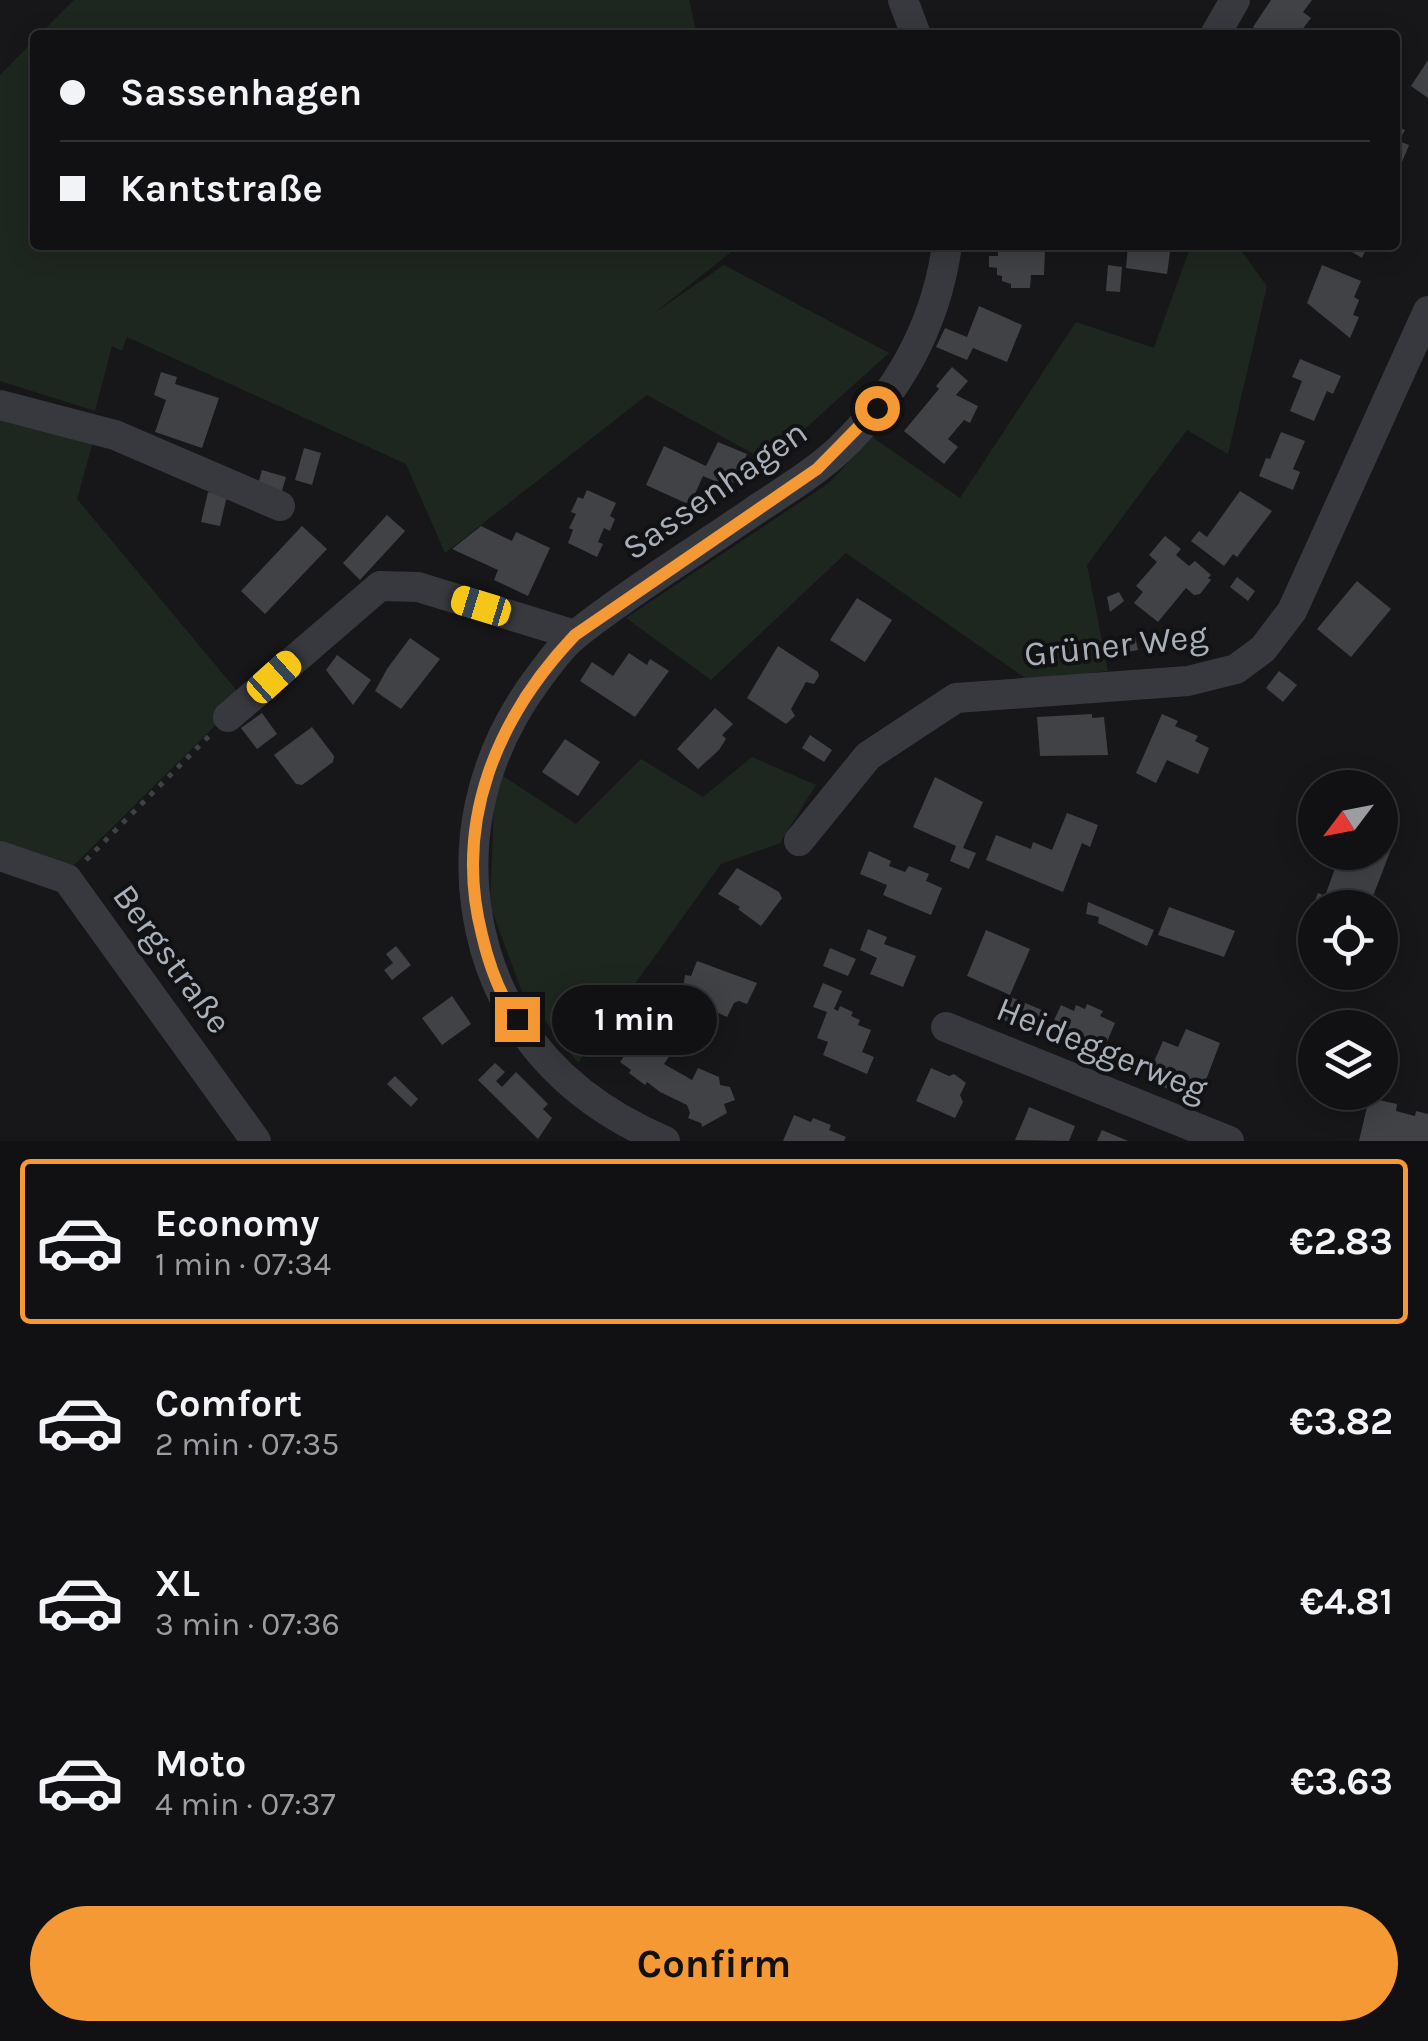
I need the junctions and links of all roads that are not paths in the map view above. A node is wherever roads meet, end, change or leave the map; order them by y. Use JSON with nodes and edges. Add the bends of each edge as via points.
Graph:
{"nodes":[{"id":1,"x":903,"y":0,"type":"edge"},
{"id":2,"x":1235,"y":0,"type":"edge"},
{"id":3,"x":914,"y":30,"type":"edge"},
{"id":4,"x":1218,"y":30,"type":"edge"},
{"id":5,"x":946,"y":250,"type":"edge"},
{"id":6,"x":1428,"y":311,"type":"edge"},
{"id":7,"x":0,"y":405,"type":"edge"},
{"id":8,"x":280,"y":506,"type":"dead end"},
{"id":9,"x":575,"y":635,"type":"junction"},
{"id":10,"x":228,"y":717,"type":"road end"},
{"id":11,"x":799,"y":841,"type":"dead end"},
{"id":12,"x":0,"y":856,"type":"edge"},
{"id":13,"x":946,"y":1027,"type":"dead end"},
{"id":14,"x":256,"y":1141,"type":"edge"},
{"id":15,"x":665,"y":1141,"type":"edge"},
{"id":16,"x":1229,"y":1141,"type":"edge"}],
"edges":[{"from":1,"to":3,"type":"street"},
{"from":2,"to":4,"type":"street"},
{"from":5,"to":9,"type":"street","name":"Sassenhagen","via":[[915,354],[861,428],[817,469]]},
{"from":6,"to":11,"type":"street","name":"Grüner Weg","via":[[1292,611],[1262,649],[1236,669],[1188,681],[956,698],[868,756]]},
{"from":7,"to":8,"type":"street","via":[[115,435]]},
{"from":9,"to":10,"type":"street","via":[[418,586],[380,586]]},
{"from":9,"to":15,"type":"street","name":"Sassenhagen","via":[[512,716],[485,778],[473,898],[505,1002],[547,1064],[612,1114]]},
{"from":12,"to":14,"type":"street","name":"Bergstraße","via":[[67,879]]},
{"from":13,"to":16,"type":"street","name":"Heideggerweg"}]}
